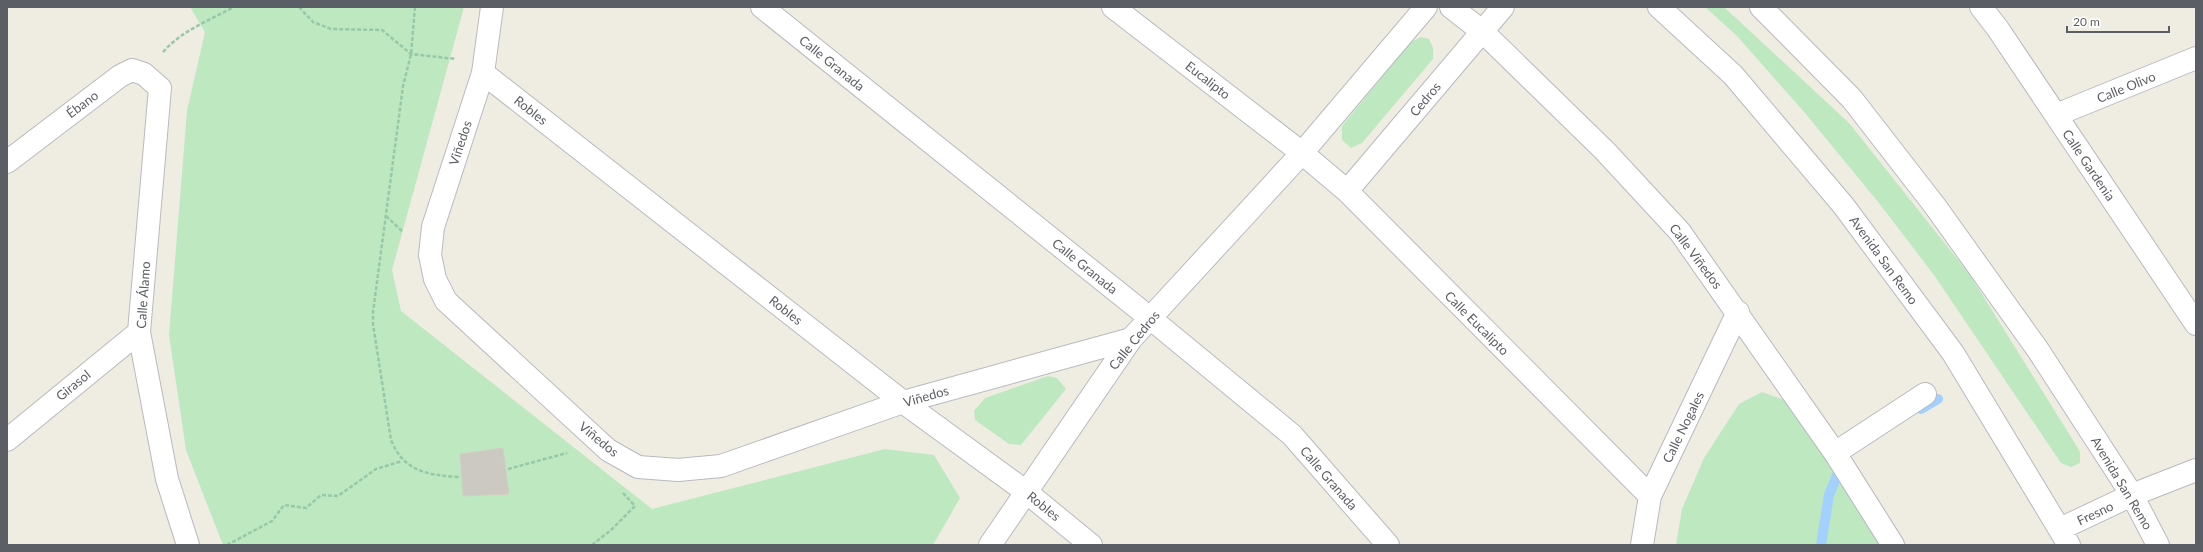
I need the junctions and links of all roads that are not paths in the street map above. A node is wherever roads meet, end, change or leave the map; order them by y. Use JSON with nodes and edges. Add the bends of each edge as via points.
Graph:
{"nodes":[{"id":1,"x":492,"y":7,"type":"edge"},
{"id":2,"x":762,"y":7,"type":"edge"},
{"id":3,"x":1113,"y":7,"type":"edge"},
{"id":4,"x":1426,"y":7,"type":"edge"},
{"id":5,"x":1451,"y":7,"type":"edge"},
{"id":6,"x":1503,"y":7,"type":"edge"},
{"id":7,"x":1659,"y":7,"type":"edge"},
{"id":8,"x":1760,"y":7,"type":"edge"},
{"id":9,"x":1981,"y":7,"type":"edge"},
{"id":10,"x":1483,"y":32,"type":"junction"},
{"id":11,"x":2196,"y":58,"type":"edge"},
{"id":12,"x":482,"y":73,"type":"junction"},
{"id":13,"x":144,"y":74,"type":"joint"},
{"id":14,"x":2056,"y":115,"type":"junction"},
{"id":15,"x":1302,"y":153,"type":"junction"},
{"id":16,"x":7,"y":162,"type":"edge"},
{"id":17,"x":1347,"y":192,"type":"junction"},
{"id":18,"x":1738,"y":312,"type":"junction"},
{"id":19,"x":1150,"y":318,"type":"junction"},
{"id":20,"x":2196,"y":324,"type":"edge"},
{"id":21,"x":139,"y":332,"type":"junction"},
{"id":22,"x":1131,"y":339,"type":"junction"},
{"id":23,"x":1925,"y":394,"type":"dead end"},
{"id":24,"x":904,"y":402,"type":"junction"},
{"id":25,"x":7,"y":440,"type":"edge"},
{"id":26,"x":1835,"y":453,"type":"junction"},
{"id":27,"x":2196,"y":470,"type":"edge"},
{"id":28,"x":1025,"y":491,"type":"junction"},
{"id":29,"x":2132,"y":495,"type":"junction"},
{"id":30,"x":1650,"y":496,"type":"junction"},
{"id":31,"x":2064,"y":537,"type":"edge"},
{"id":32,"x":188,"y":545,"type":"edge"},
{"id":33,"x":990,"y":545,"type":"edge"},
{"id":34,"x":1091,"y":545,"type":"edge"},
{"id":35,"x":1388,"y":545,"type":"edge"},
{"id":36,"x":1642,"y":545,"type":"edge"},
{"id":37,"x":1893,"y":545,"type":"edge"},
{"id":38,"x":2158,"y":545,"type":"edge"}],
"edges":[{"from":1,"to":12,"type":"street","name":"Viñedos"},
{"from":2,"to":19,"type":"street","name":"Calle Granada"},
{"from":3,"to":15,"type":"street","name":"Eucalipto"},
{"from":4,"to":15,"type":"street"},
{"from":5,"to":10,"type":"street","name":"Calle Viñedos"},
{"from":6,"to":10,"type":"street","name":"Cedros"},
{"from":7,"to":31,"type":"street","name":"Avenida San Remo","via":[[1733,75],[1843,205],[1952,353]]},
{"from":8,"to":29,"type":"street","name":"Avenida San Remo","via":[[1852,99],[1935,206],[2038,350]]},
{"from":9,"to":14,"type":"street","name":"Calle Gardenia"},
{"from":10,"to":17,"type":"street","name":"Cedros"},
{"from":10,"to":18,"type":"street","name":"Calle Viñedos","via":[[1605,151],[1680,232]]},
{"from":11,"to":14,"type":"street","name":"Calle Olivo"},
{"from":12,"to":24,"type":"street","name":"Robles"},
{"from":12,"to":24,"type":"street","name":"Viñedos","via":[[433,227],[430,255],[435,279],[446,301],[608,450],[638,467],[678,470],[721,466]]},
{"from":13,"to":16,"type":"street","name":"Ébano","via":[[132,70],[120,76]]},
{"from":13,"to":21,"type":"street","name":"Calle Álamo","via":[[160,88]]},
{"from":14,"to":20,"type":"street","name":"Calle Gardenia"},
{"from":15,"to":17,"type":"street","name":"Calle Eucalipto"},
{"from":15,"to":19,"type":"street","name":"Calle Cedros"},
{"from":17,"to":30,"type":"street","name":"Calle Eucalipto"},
{"from":18,"to":26,"type":"street","name":"Calle Viñedos"},
{"from":18,"to":30,"type":"street","name":"Calle Nogales"},
{"from":19,"to":22,"type":"street","name":"Calle Cedros"},
{"from":19,"to":35,"type":"street","name":"Calle Granada","via":[[1292,435]]},
{"from":21,"to":25,"type":"street","name":"Girasol"},
{"from":21,"to":32,"type":"street","name":"Calle Álamo","via":[[167,479]]},
{"from":22,"to":24,"type":"street","name":"Viñedos"},
{"from":22,"to":28,"type":"street","name":"Calle Cedros"},
{"from":23,"to":26,"type":"street"},
{"from":24,"to":28,"type":"street","name":"Robles"},
{"from":26,"to":37,"type":"street","name":"Calle Viñedos"},
{"from":27,"to":29,"type":"street","name":"Fresno"},
{"from":28,"to":33,"type":"street","name":"Calle Cedros"},
{"from":28,"to":34,"type":"street","name":"Robles"},
{"from":29,"to":31,"type":"street","name":"Fresno"},
{"from":29,"to":38,"type":"street","name":"Avenida San Remo"},
{"from":30,"to":36,"type":"street","name":"Calle Nogales"}]}
